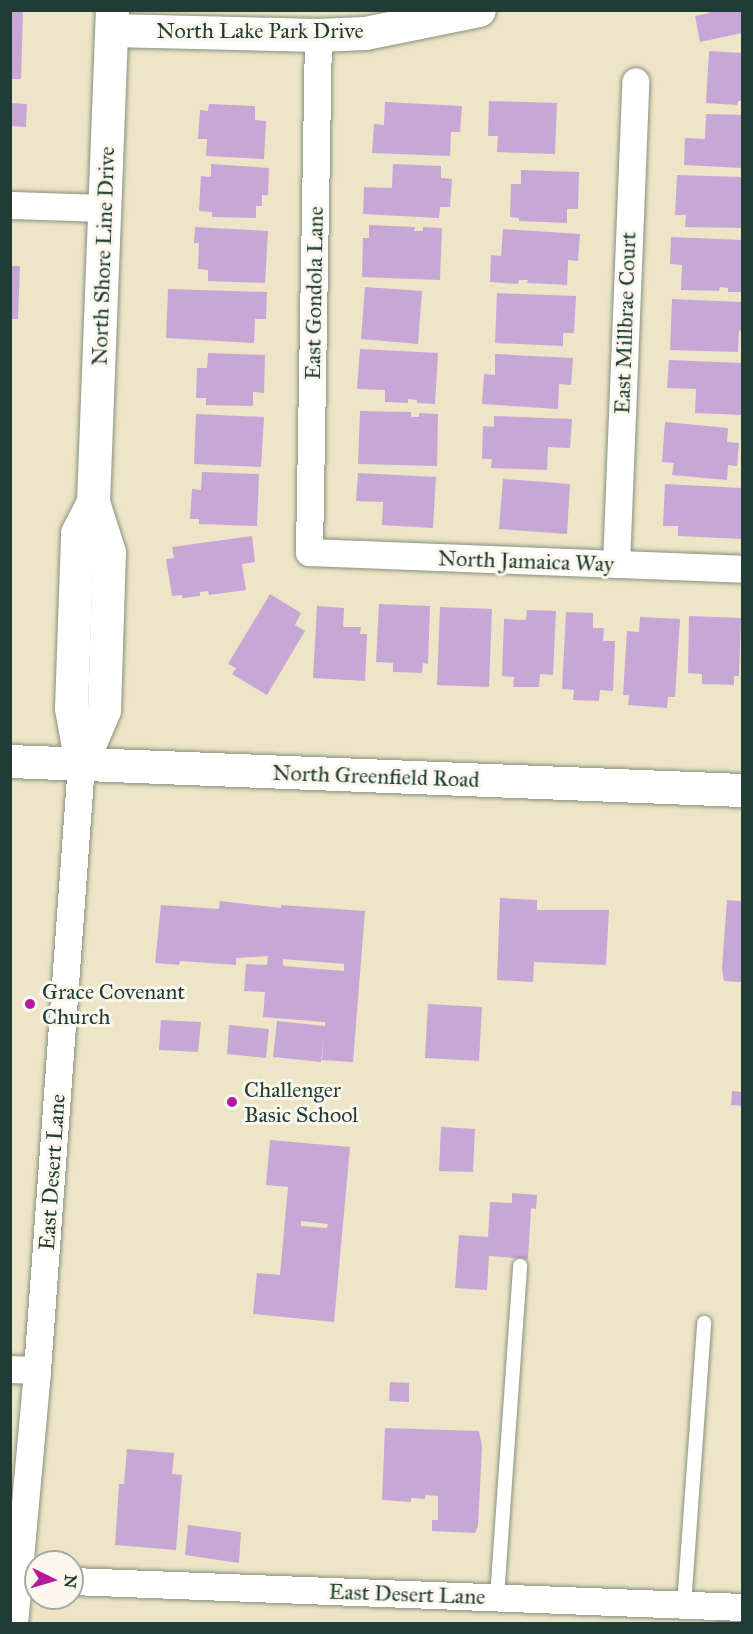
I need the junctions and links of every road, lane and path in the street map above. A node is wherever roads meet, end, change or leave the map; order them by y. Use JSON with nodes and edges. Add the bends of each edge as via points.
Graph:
{"nodes":[{"id":1,"x":479,"y":10,"type":"edge"},
{"id":2,"x":112,"y":20,"type":"edge"},
{"id":3,"x":318,"y":35,"type":"junction"},
{"id":4,"x":635,"y":81,"type":"dead end"},
{"id":5,"x":10,"y":205,"type":"edge"},
{"id":6,"x":105,"y":208,"type":"junction"},
{"id":7,"x":309,"y":552,"type":"joint"},
{"id":8,"x":616,"y":564,"type":"junction"},
{"id":9,"x":742,"y":569,"type":"edge"},
{"id":10,"x":10,"y":761,"type":"edge"},
{"id":11,"x":81,"y":764,"type":"junction"},
{"id":12,"x":742,"y":790,"type":"edge"},
{"id":13,"x":520,"y":1266,"type":"dead end"},
{"id":14,"x":704,"y":1323,"type":"dead end"},
{"id":15,"x":10,"y":1369,"type":"edge"},
{"id":16,"x":37,"y":1370,"type":"junction"},
{"id":17,"x":28,"y":1550,"type":"edge"},
{"id":18,"x":84,"y":1581,"type":"edge"},
{"id":19,"x":24,"y":1589,"type":"edge"},
{"id":20,"x":496,"y":1597,"type":"junction"},
{"id":21,"x":684,"y":1605,"type":"junction"},
{"id":22,"x":742,"y":1607,"type":"edge"},
{"id":23,"x":14,"y":1623,"type":"edge"}],
"edges":[{"from":1,"to":3,"type":"street","name":"North Lake Park Drive","via":[[365,33]]},
{"from":2,"to":3,"type":"street","name":"North Lake Park Drive"},
{"from":2,"to":6,"type":"street","name":"North Shore Line Drive"},
{"from":3,"to":7,"type":"street","name":"East Gondola Lane"},
{"from":4,"to":8,"type":"street","name":"East Millbrae Court"},
{"from":5,"to":6,"type":"street"},
{"from":6,"to":11,"type":"street","name":"North Shore Line Drive","via":[[93,502],[109,552],[104,710]]},
{"from":7,"to":8,"type":"street","name":"North Jamaica Way"},
{"from":8,"to":9,"type":"street","name":"North Jamaica Way"},
{"from":10,"to":11,"type":"street","name":"North Greenfield Road"},
{"from":11,"to":12,"type":"street","name":"North Greenfield Road"},
{"from":11,"to":16,"type":"street","name":"East Desert Lane"},
{"from":13,"to":20,"type":"lane"},
{"from":14,"to":21,"type":"lane"},
{"from":15,"to":16,"type":"street"},
{"from":16,"to":17,"type":"street","name":"East Desert Lane"},
{"from":18,"to":20,"type":"street","name":"East Desert Lane"},
{"from":19,"to":23,"type":"street","name":"East Desert Lane"},
{"from":20,"to":21,"type":"street","name":"East Desert Lane"},
{"from":21,"to":22,"type":"street","name":"East Desert Lane"}]}
